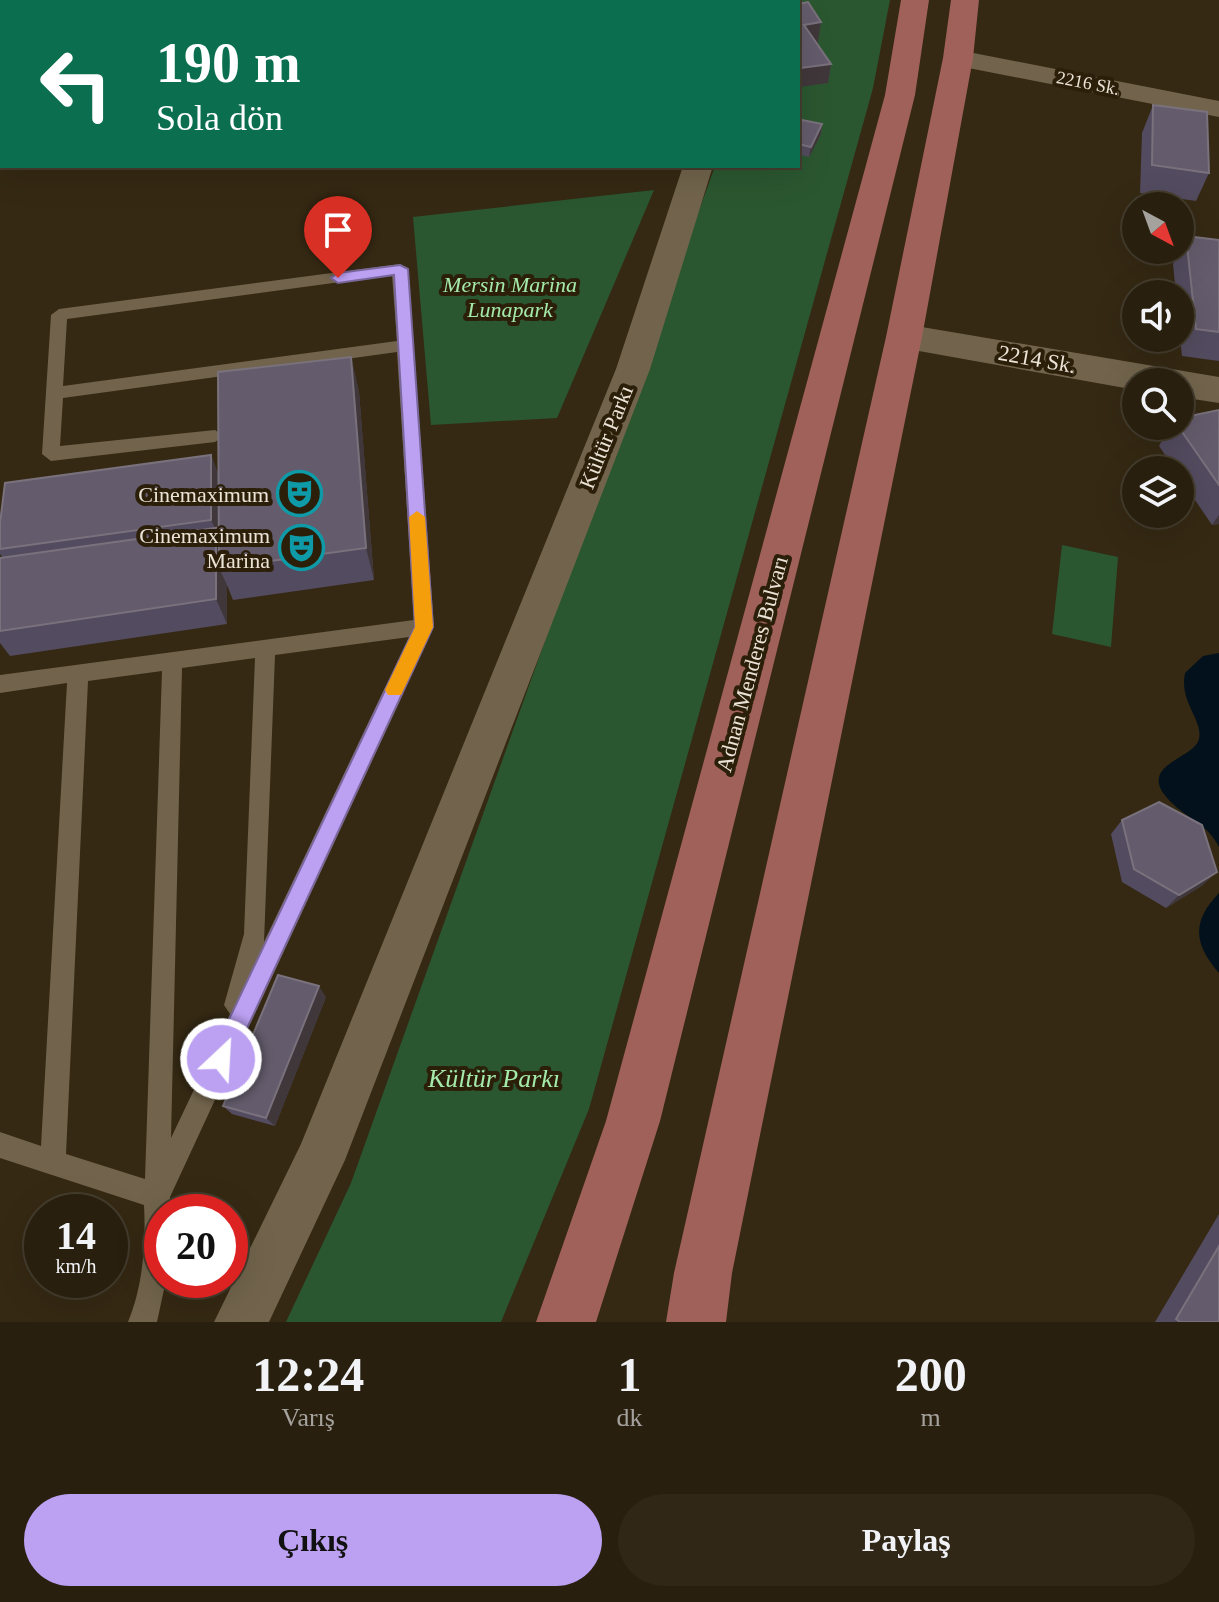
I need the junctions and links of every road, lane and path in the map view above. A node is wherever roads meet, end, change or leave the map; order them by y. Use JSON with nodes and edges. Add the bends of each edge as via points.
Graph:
{"nodes":[{"id":1,"x":915,"y":0,"type":"edge"},
{"id":2,"x":965,"y":0,"type":"edge"},
{"id":3,"x":958,"y":58,"type":"junction"},
{"id":4,"x":1219,"y":109,"type":"edge"},
{"id":5,"x":697,"y":168,"type":"edge"},
{"id":6,"x":904,"y":337,"type":"junction"},
{"id":7,"x":406,"y":345,"type":"junction"},
{"id":8,"x":1122,"y":374,"type":"edge"},
{"id":9,"x":1194,"y":386,"type":"edge"},
{"id":10,"x":1219,"y":390,"type":"edge"},
{"id":11,"x":54,"y":393,"type":"junction"},
{"id":12,"x":215,"y":436,"type":"edge"},
{"id":13,"x":424,"y":627,"type":"junction"},
{"id":14,"x":265,"y":649,"type":"junction"},
{"id":15,"x":172,"y":661,"type":"junction"},
{"id":16,"x":78,"y":674,"type":"junction"},
{"id":17,"x":0,"y":684,"type":"edge"},
{"id":18,"x":221,"y":1059,"type":"junction"},
{"id":19,"x":0,"y":1145,"type":"edge"},
{"id":20,"x":53,"y":1162,"type":"junction"},
{"id":21,"x":151,"y":1194,"type":"edge"},
{"id":22,"x":157,"y":1194,"type":"edge"},
{"id":23,"x":158,"y":1194,"type":"edge"},
{"id":24,"x":149,"y":1298,"type":"edge"},
{"id":25,"x":701,"y":1306,"type":"edge"},
{"id":26,"x":142,"y":1322,"type":"edge"},
{"id":27,"x":241,"y":1322,"type":"edge"},
{"id":28,"x":566,"y":1322,"type":"edge"}],
"edges":[{"from":1,"to":28,"type":"main road","name":"Adnan Menderes Bulvarı","via":[[900,95],[633,1121]]},
{"from":2,"to":3,"type":"main road"},
{"from":3,"to":4,"type":"street","name":"2216 Sk."},
{"from":3,"to":6,"type":"main road"},
{"from":5,"to":27,"type":"street","name":"Kültür Parkı","via":[[633,369],[344,1101]]},
{"from":6,"to":8,"type":"street","name":"2214 Sk."},
{"from":6,"to":25,"type":"main road"},
{"from":7,"to":11,"type":"lane"},
{"from":7,"to":11,"type":"lane","via":[[400,269],[59,315]]},
{"from":7,"to":13,"type":"lane"},
{"from":9,"to":10,"type":"street"},
{"from":11,"to":12,"type":"lane","via":[[51,454]]},
{"from":13,"to":14,"type":"lane"},
{"from":13,"to":18,"type":"lane"},
{"from":14,"to":15,"type":"lane"},
{"from":14,"to":18,"type":"lane","via":[[255,934]]},
{"from":15,"to":16,"type":"lane"},
{"from":15,"to":22,"type":"lane"},
{"from":16,"to":17,"type":"lane"},
{"from":16,"to":20,"type":"lane"},
{"from":18,"to":23,"type":"lane"},
{"from":19,"to":20,"type":"lane"},
{"from":20,"to":21,"type":"lane"},
{"from":24,"to":26,"type":"lane"}]}
